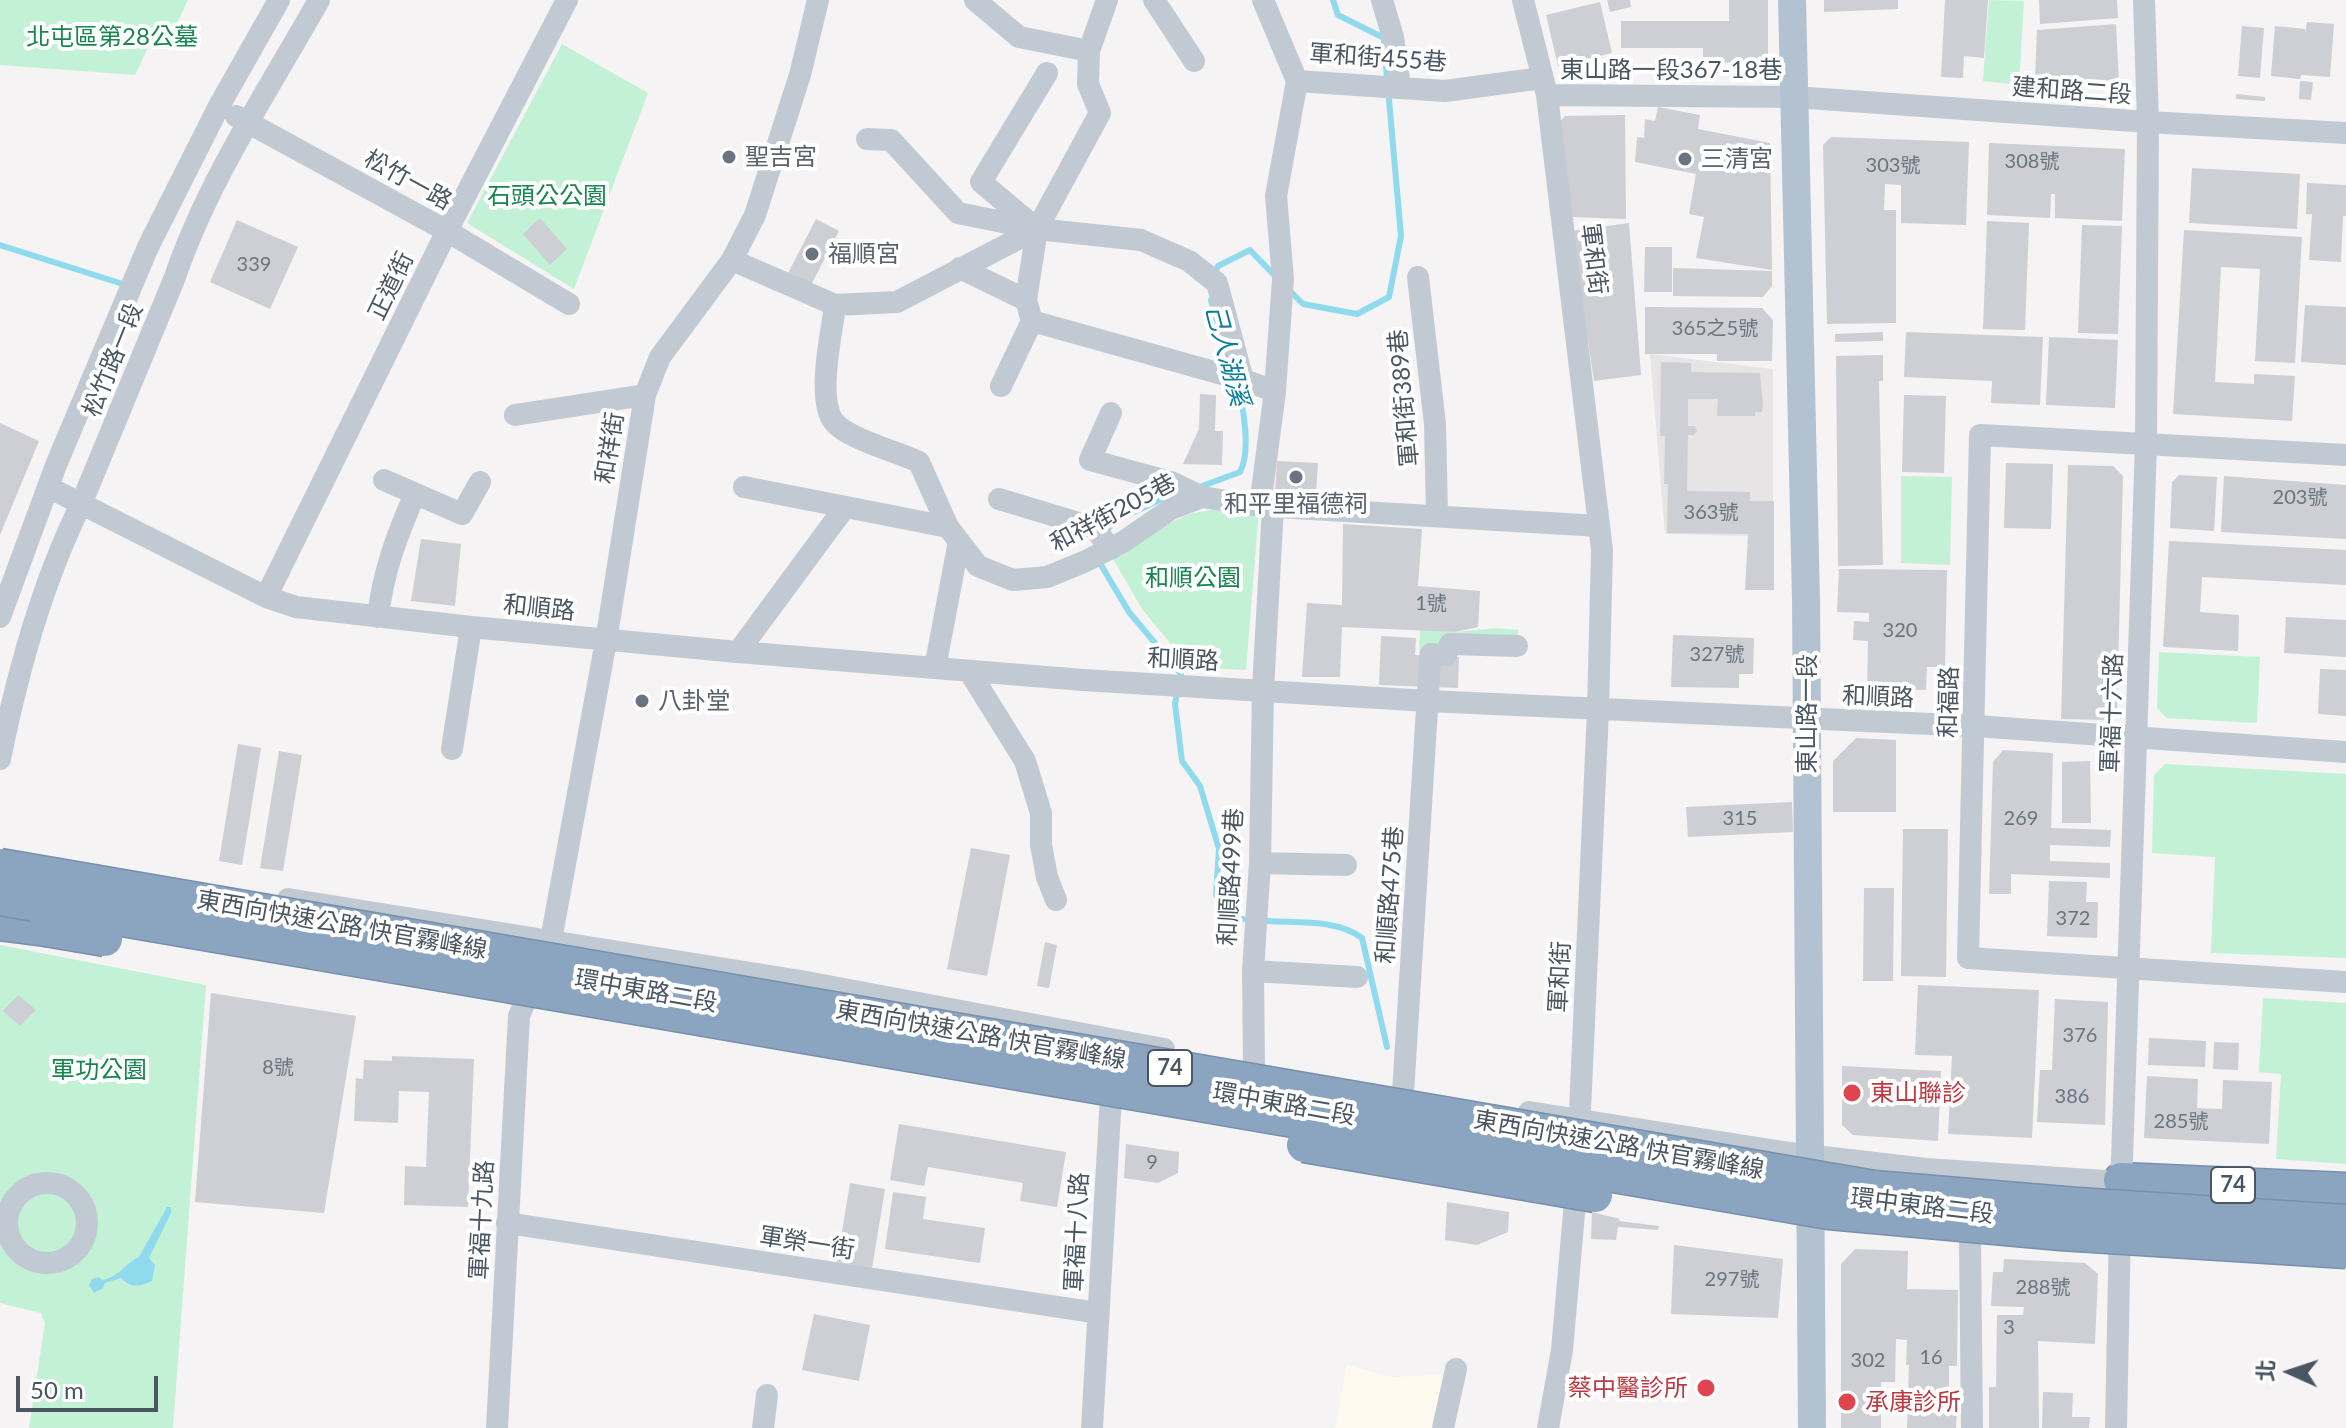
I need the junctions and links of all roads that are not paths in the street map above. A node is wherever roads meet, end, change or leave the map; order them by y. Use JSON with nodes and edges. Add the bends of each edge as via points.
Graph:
{"nodes":[{"id":1,"x":279,"y":0,"type":"edge"},
{"id":2,"x":319,"y":0,"type":"edge"},
{"id":3,"x":567,"y":0,"type":"edge"},
{"id":4,"x":818,"y":0,"type":"edge"},
{"id":5,"x":975,"y":0,"type":"edge"},
{"id":6,"x":1107,"y":0,"type":"edge"},
{"id":7,"x":1154,"y":0,"type":"edge"},
{"id":8,"x":1263,"y":0,"type":"edge"},
{"id":9,"x":1382,"y":0,"type":"edge"},
{"id":10,"x":1523,"y":0,"type":"edge"},
{"id":11,"x":1792,"y":0,"type":"edge"},
{"id":12,"x":2144,"y":0,"type":"edge"},
{"id":13,"x":1089,"y":51,"type":"junction"},
{"id":14,"x":1194,"y":61,"type":"dead end"},
{"id":15,"x":1047,"y":73,"type":"dead end"},
{"id":16,"x":1297,"y":81,"type":"junction"},
{"id":17,"x":1386,"y":86,"type":"junction"},
{"id":18,"x":1545,"y":86,"type":"junction"},
{"id":19,"x":1794,"y":97,"type":"junction"},
{"id":20,"x":219,"y":106,"type":"junction"},
{"id":21,"x":2148,"y":122,"type":"junction"},
{"id":22,"x":248,"y":123,"type":"junction"},
{"id":23,"x":2346,"y":133,"type":"edge"},
{"id":24,"x":867,"y":139,"type":"dead end"},
{"id":25,"x":1037,"y":229,"type":"junction"},
{"id":26,"x":447,"y":231,"type":"junction"},
{"id":27,"x":732,"y":260,"type":"junction"},
{"id":28,"x":960,"y":268,"type":"junction"},
{"id":29,"x":1418,"y":277,"type":"dead end"},
{"id":30,"x":569,"y":304,"type":"dead end"},
{"id":31,"x":835,"y":305,"type":"junction"},
{"id":32,"x":1029,"y":310,"type":"junction"},
{"id":33,"x":1235,"y":378,"type":"junction"},
{"id":34,"x":1001,"y":386,"type":"dead end"},
{"id":35,"x":1275,"y":391,"type":"junction"},
{"id":36,"x":645,"y":395,"type":"junction"},
{"id":37,"x":1111,"y":413,"type":"dead end"},
{"id":38,"x":515,"y":415,"type":"dead end"},
{"id":39,"x":2146,"y":443,"type":"junction"},
{"id":40,"x":2346,"y":455,"type":"edge"},
{"id":41,"x":384,"y":480,"type":"dead end"},
{"id":42,"x":480,"y":482,"type":"dead end"},
{"id":43,"x":48,"y":487,"type":"junction"},
{"id":44,"x":744,"y":487,"type":"dead end"},
{"id":45,"x":415,"y":494,"type":"junction"},
{"id":46,"x":1197,"y":495,"type":"junction"},
{"id":47,"x":999,"y":499,"type":"dead end"},
{"id":48,"x":82,"y":502,"type":"junction"},
{"id":49,"x":1266,"y":506,"type":"junction"},
{"id":50,"x":845,"y":507,"type":"junction"},
{"id":51,"x":1437,"y":515,"type":"junction"},
{"id":52,"x":1599,"y":526,"type":"junction"},
{"id":53,"x":953,"y":534,"type":"junction"},
{"id":54,"x":1105,"y":542,"type":"junction"},
{"id":55,"x":266,"y":597,"type":"junction"},
{"id":56,"x":0,"y":617,"type":"edge"},
{"id":57,"x":378,"y":617,"type":"junction"},
{"id":58,"x":471,"y":627,"type":"junction"},
{"id":59,"x":606,"y":641,"type":"junction"},
{"id":60,"x":1517,"y":646,"type":"dead end"},
{"id":61,"x":738,"y":652,"type":"junction"},
{"id":62,"x":935,"y":668,"type":"junction"},
{"id":63,"x":969,"y":671,"type":"junction"},
{"id":64,"x":1263,"y":690,"type":"junction"},
{"id":65,"x":1428,"y":701,"type":"junction"},
{"id":66,"x":1598,"y":710,"type":"junction"},
{"id":67,"x":1807,"y":720,"type":"junction"},
{"id":68,"x":1975,"y":726,"type":"junction"},
{"id":69,"x":2137,"y":739,"type":"junction"},
{"id":70,"x":452,"y":749,"type":"dead end"},
{"id":71,"x":2346,"y":752,"type":"edge"},
{"id":72,"x":0,"y":759,"type":"edge"},
{"id":73,"x":0,"y":851,"type":"edge"},
{"id":74,"x":1260,"y":863,"type":"junction"},
{"id":75,"x":1346,"y":865,"type":"dead end"},
{"id":76,"x":0,"y":866,"type":"edge"},
{"id":77,"x":0,"y":898,"type":"edge"},
{"id":78,"x":1056,"y":900,"type":"dead end"},
{"id":79,"x":0,"y":913,"type":"edge"},
{"id":80,"x":0,"y":923,"type":"edge"},
{"id":81,"x":551,"y":940,"type":"junction"},
{"id":82,"x":2128,"y":970,"type":"junction"},
{"id":83,"x":1253,"y":971,"type":"junction"},
{"id":84,"x":1357,"y":977,"type":"dead end"},
{"id":85,"x":2346,"y":982,"type":"edge"},
{"id":86,"x":523,"y":1006,"type":"junction"},
{"id":87,"x":1114,"y":1040,"type":"junction"},
{"id":88,"x":1254,"y":1066,"type":"junction"},
{"id":89,"x":1403,"y":1093,"type":"junction"},
{"id":90,"x":1111,"y":1100,"type":"junction"},
{"id":91,"x":1580,"y":1120,"type":"junction"},
{"id":92,"x":1811,"y":1155,"type":"junction"},
{"id":93,"x":2346,"y":1177,"type":"edge"},
{"id":94,"x":2121,"y":1180,"type":"junction"},
{"id":95,"x":1577,"y":1184,"type":"junction"},
{"id":96,"x":2346,"y":1190,"type":"edge"},
{"id":97,"x":2346,"y":1203,"type":"edge"},
{"id":98,"x":1819,"y":1216,"type":"junction"},
{"id":99,"x":2346,"y":1222,"type":"edge"},
{"id":100,"x":507,"y":1223,"type":"junction"},
{"id":101,"x":1970,"y":1239,"type":"junction"},
{"id":102,"x":2346,"y":1251,"type":"edge"},
{"id":103,"x":2120,"y":1254,"type":"junction"},
{"id":104,"x":2346,"y":1266,"type":"edge"},
{"id":105,"x":1098,"y":1313,"type":"junction"},
{"id":106,"x":1456,"y":1369,"type":"dead end"},
{"id":107,"x":767,"y":1395,"type":"dead end"},
{"id":108,"x":497,"y":1428,"type":"edge"},
{"id":109,"x":763,"y":1428,"type":"edge"},
{"id":110,"x":1092,"y":1428,"type":"edge"},
{"id":111,"x":1443,"y":1428,"type":"edge"},
{"id":112,"x":1548,"y":1428,"type":"edge"},
{"id":113,"x":1812,"y":1428,"type":"edge"},
{"id":114,"x":1972,"y":1428,"type":"edge"},
{"id":115,"x":2116,"y":1428,"type":"edge"}],
"edges":[{"from":1,"to":20,"type":"street","name":"松竹路一段"},
{"from":2,"to":22,"type":"street","name":"松竹路一段"},
{"from":3,"to":26,"type":"street","name":"正道街"},
{"from":4,"to":27,"type":"street","name":"和祥街","via":[[755,215]]},
{"from":5,"to":13,"type":"street","via":[[1019,37]]},
{"from":6,"to":13,"type":"street"},
{"from":7,"to":14,"type":"street"},
{"from":8,"to":16,"type":"street","name":"軍和街455巷"},
{"from":9,"to":17,"type":"street","via":[[1393,37]]},
{"from":10,"to":18,"type":"street","name":"軍和街"},
{"from":11,"to":19,"type":"main road","name":"東山路一段"},
{"from":12,"to":21,"type":"street","name":"軍福十六路"},
{"from":13,"to":25,"type":"street","via":[[1088,84],[1100,113]]},
{"from":15,"to":25,"type":"street","via":[[981,182]]},
{"from":16,"to":17,"type":"street","name":"軍和街455巷"},
{"from":16,"to":35,"type":"street","name":"和順路499巷","via":[[1276,196],[1282,288]]},
{"from":17,"to":18,"type":"street","name":"軍和街455巷","via":[[1445,91]]},
{"from":18,"to":19,"type":"street","name":"東山路一段367-18巷"},
{"from":18,"to":52,"type":"street","name":"軍和街"},
{"from":19,"to":21,"type":"street","name":"建和路二段"},
{"from":19,"to":67,"type":"main road","name":"東山路一段"},
{"from":20,"to":22,"type":"street","name":"松竹一路"},
{"from":20,"to":43,"type":"street","name":"松竹路一段","via":[[148,247]]},
{"from":21,"to":23,"type":"street","name":"建和路二段"},
{"from":21,"to":39,"type":"street","name":"軍福十六路"},
{"from":22,"to":26,"type":"street","name":"松竹一路"},
{"from":22,"to":48,"type":"street","name":"松竹路一段","via":[[188,240]]},
{"from":24,"to":25,"type":"street","via":[[891,140],[958,213]]},
{"from":25,"to":28,"type":"street"},
{"from":25,"to":32,"type":"street"},
{"from":25,"to":33,"type":"street","via":[[1141,240],[1189,261],[1217,283]]},
{"from":26,"to":30,"type":"street","name":"松竹一路"},
{"from":26,"to":55,"type":"street","name":"正道街"},
{"from":27,"to":31,"type":"street"},
{"from":27,"to":36,"type":"street","name":"和祥街","via":[[660,357]]},
{"from":28,"to":31,"type":"street","via":[[897,302]]},
{"from":28,"to":32,"type":"street"},
{"from":29,"to":51,"type":"street","name":"軍和街389巷","via":[[1435,424]]},
{"from":31,"to":53,"type":"street","name":"和祥街205巷","via":[[825,395],[834,422],[864,441],[919,462]]},
{"from":32,"to":33,"type":"street"},
{"from":32,"to":34,"type":"street"},
{"from":33,"to":35,"type":"street"},
{"from":35,"to":49,"type":"street","name":"和順路499巷"},
{"from":36,"to":38,"type":"street"},
{"from":36,"to":59,"type":"street","name":"和祥街"},
{"from":37,"to":46,"type":"street","via":[[1090,460],[1171,482]]},
{"from":39,"to":40,"type":"street","name":"和福路"},
{"from":39,"to":68,"type":"street","name":"和福路","via":[[1980,435]]},
{"from":39,"to":69,"type":"street","name":"軍福十六路"},
{"from":41,"to":45,"type":"street"},
{"from":42,"to":45,"type":"street","via":[[462,514]]},
{"from":43,"to":48,"type":"street","name":"和順路"},
{"from":43,"to":56,"type":"street","name":"松竹路一段"},
{"from":44,"to":50,"type":"street"},
{"from":45,"to":57,"type":"street","via":[[392,548]]},
{"from":46,"to":49,"type":"street","name":"和祥街205巷"},
{"from":46,"to":54,"type":"street","name":"和祥街205巷"},
{"from":47,"to":54,"type":"street"},
{"from":48,"to":55,"type":"street","name":"和順路"},
{"from":48,"to":72,"type":"street","name":"松竹路一段","via":[[28,642]]},
{"from":49,"to":51,"type":"street"},
{"from":49,"to":64,"type":"street","name":"和順路499巷"},
{"from":50,"to":53,"type":"street"},
{"from":50,"to":61,"type":"street"},
{"from":51,"to":52,"type":"street"},
{"from":52,"to":66,"type":"street","name":"軍和街"},
{"from":53,"to":54,"type":"street","name":"和祥街205巷","via":[[978,566],[1013,580],[1047,577]]},
{"from":53,"to":62,"type":"street"},
{"from":55,"to":57,"type":"street","name":"和順路","via":[[296,607]]},
{"from":57,"to":58,"type":"street","name":"和順路"},
{"from":58,"to":59,"type":"street","name":"和順路"},
{"from":58,"to":70,"type":"street"},
{"from":59,"to":61,"type":"street","name":"和順路"},
{"from":59,"to":81,"type":"street","name":"和祥街"},
{"from":60,"to":65,"type":"street","name":"和順路475巷","via":[[1450,644],[1446,655],[1431,654]]},
{"from":61,"to":62,"type":"street","name":"和順路"},
{"from":62,"to":63,"type":"street","name":"和順路"},
{"from":63,"to":64,"type":"street","name":"和順路"},
{"from":63,"to":78,"type":"street","via":[[1025,761],[1041,813],[1041,845]]},
{"from":64,"to":65,"type":"street","name":"和順路"},
{"from":64,"to":74,"type":"street","name":"和順路499巷"},
{"from":65,"to":66,"type":"street","name":"和順路"},
{"from":65,"to":89,"type":"street","name":"和順路475巷"},
{"from":66,"to":67,"type":"street","name":"和順路"},
{"from":66,"to":91,"type":"street","name":"軍和街"},
{"from":67,"to":68,"type":"street","name":"和順路"},
{"from":67,"to":92,"type":"main road","name":"東山路一段"},
{"from":68,"to":69,"type":"street","name":"和順路"},
{"from":68,"to":82,"type":"street","name":"和福路","via":[[1968,958]]},
{"from":69,"to":71,"type":"street","name":"和順路"},
{"from":69,"to":82,"type":"street","name":"軍福十六路"},
{"from":73,"to":81,"type":"street","name":"環中東路二段"},
{"from":74,"to":75,"type":"street"},
{"from":74,"to":83,"type":"street","name":"和順路499巷"},
{"from":76,"to":99,"type":"highway","name":"東西向快速公路 快官霧峰線","number":"74","bridge":true,"via":[[1874,1188]]},
{"from":77,"to":98,"type":"highway","name":"東西向快速公路 快官霧峰線","number":"74","bridge":true},
{"from":79,"to":86,"type":"street","name":"環中東路二段"},
{"from":80,"to":98,"type":"highway","number":"74","bridge":true,"via":[[1076,1103],[1541,1187],[1649,1203]]},
{"from":81,"to":86,"type":"street","name":"軍福十九路"},
{"from":81,"to":87,"type":"street","name":"環中東路二段"},
{"from":82,"to":85,"type":"street","name":"和福路"},
{"from":82,"to":94,"type":"street","name":"軍福十六路"},
{"from":83,"to":84,"type":"street"},
{"from":83,"to":88,"type":"street","name":"和順路499巷"},
{"from":86,"to":90,"type":"street","name":"環中東路二段"},
{"from":86,"to":100,"type":"street","name":"軍福十九路"},
{"from":87,"to":88,"type":"street","name":"環中東路二段"},
{"from":87,"to":90,"type":"street","name":"軍福十八路"},
{"from":88,"to":89,"type":"street","name":"環中東路二段"},
{"from":89,"to":91,"type":"street","name":"環中東路二段"},
{"from":90,"to":95,"type":"street","name":"環中東路二段"},
{"from":90,"to":105,"type":"street","name":"軍福十八路"},
{"from":91,"to":92,"type":"street","name":"環中東路二段"},
{"from":91,"to":95,"type":"street","name":"軍和街"},
{"from":92,"to":94,"type":"street","name":"環中東路二段","via":[[1926,1169]]},
{"from":92,"to":98,"type":"main road","name":"東山路一段"},
{"from":93,"to":94,"type":"street","name":"環中東路二段","via":[[2201,1171]]},
{"from":94,"to":96,"type":"highway","number":"74"},
{"from":94,"to":97,"type":"street","name":"環中東路二段","via":[[2200,1195]]},
{"from":94,"to":103,"type":"street","name":"軍福十六路"},
{"from":95,"to":98,"type":"street","name":"環中東路二段"},
{"from":95,"to":112,"type":"street","name":"軍和街","via":[[1562,1350]]},
{"from":98,"to":101,"type":"street","name":"環中東路二段"},
{"from":98,"to":102,"type":"highway","name":"東西向快速公路 快官霧峰線","number":"74","bridge":true},
{"from":98,"to":113,"type":"main road","name":"東山路一段"},
{"from":100,"to":105,"type":"street","name":"軍榮一街"},
{"from":100,"to":108,"type":"street","name":"軍福十九路"},
{"from":101,"to":103,"type":"street","name":"環中東路二段"},
{"from":101,"to":114,"type":"street"},
{"from":103,"to":104,"type":"street","name":"環中東路二段"},
{"from":103,"to":115,"type":"street","name":"軍福十六路"},
{"from":105,"to":110,"type":"street","name":"軍福十八路"},
{"from":106,"to":111,"type":"street"},
{"from":107,"to":109,"type":"street"}]}
